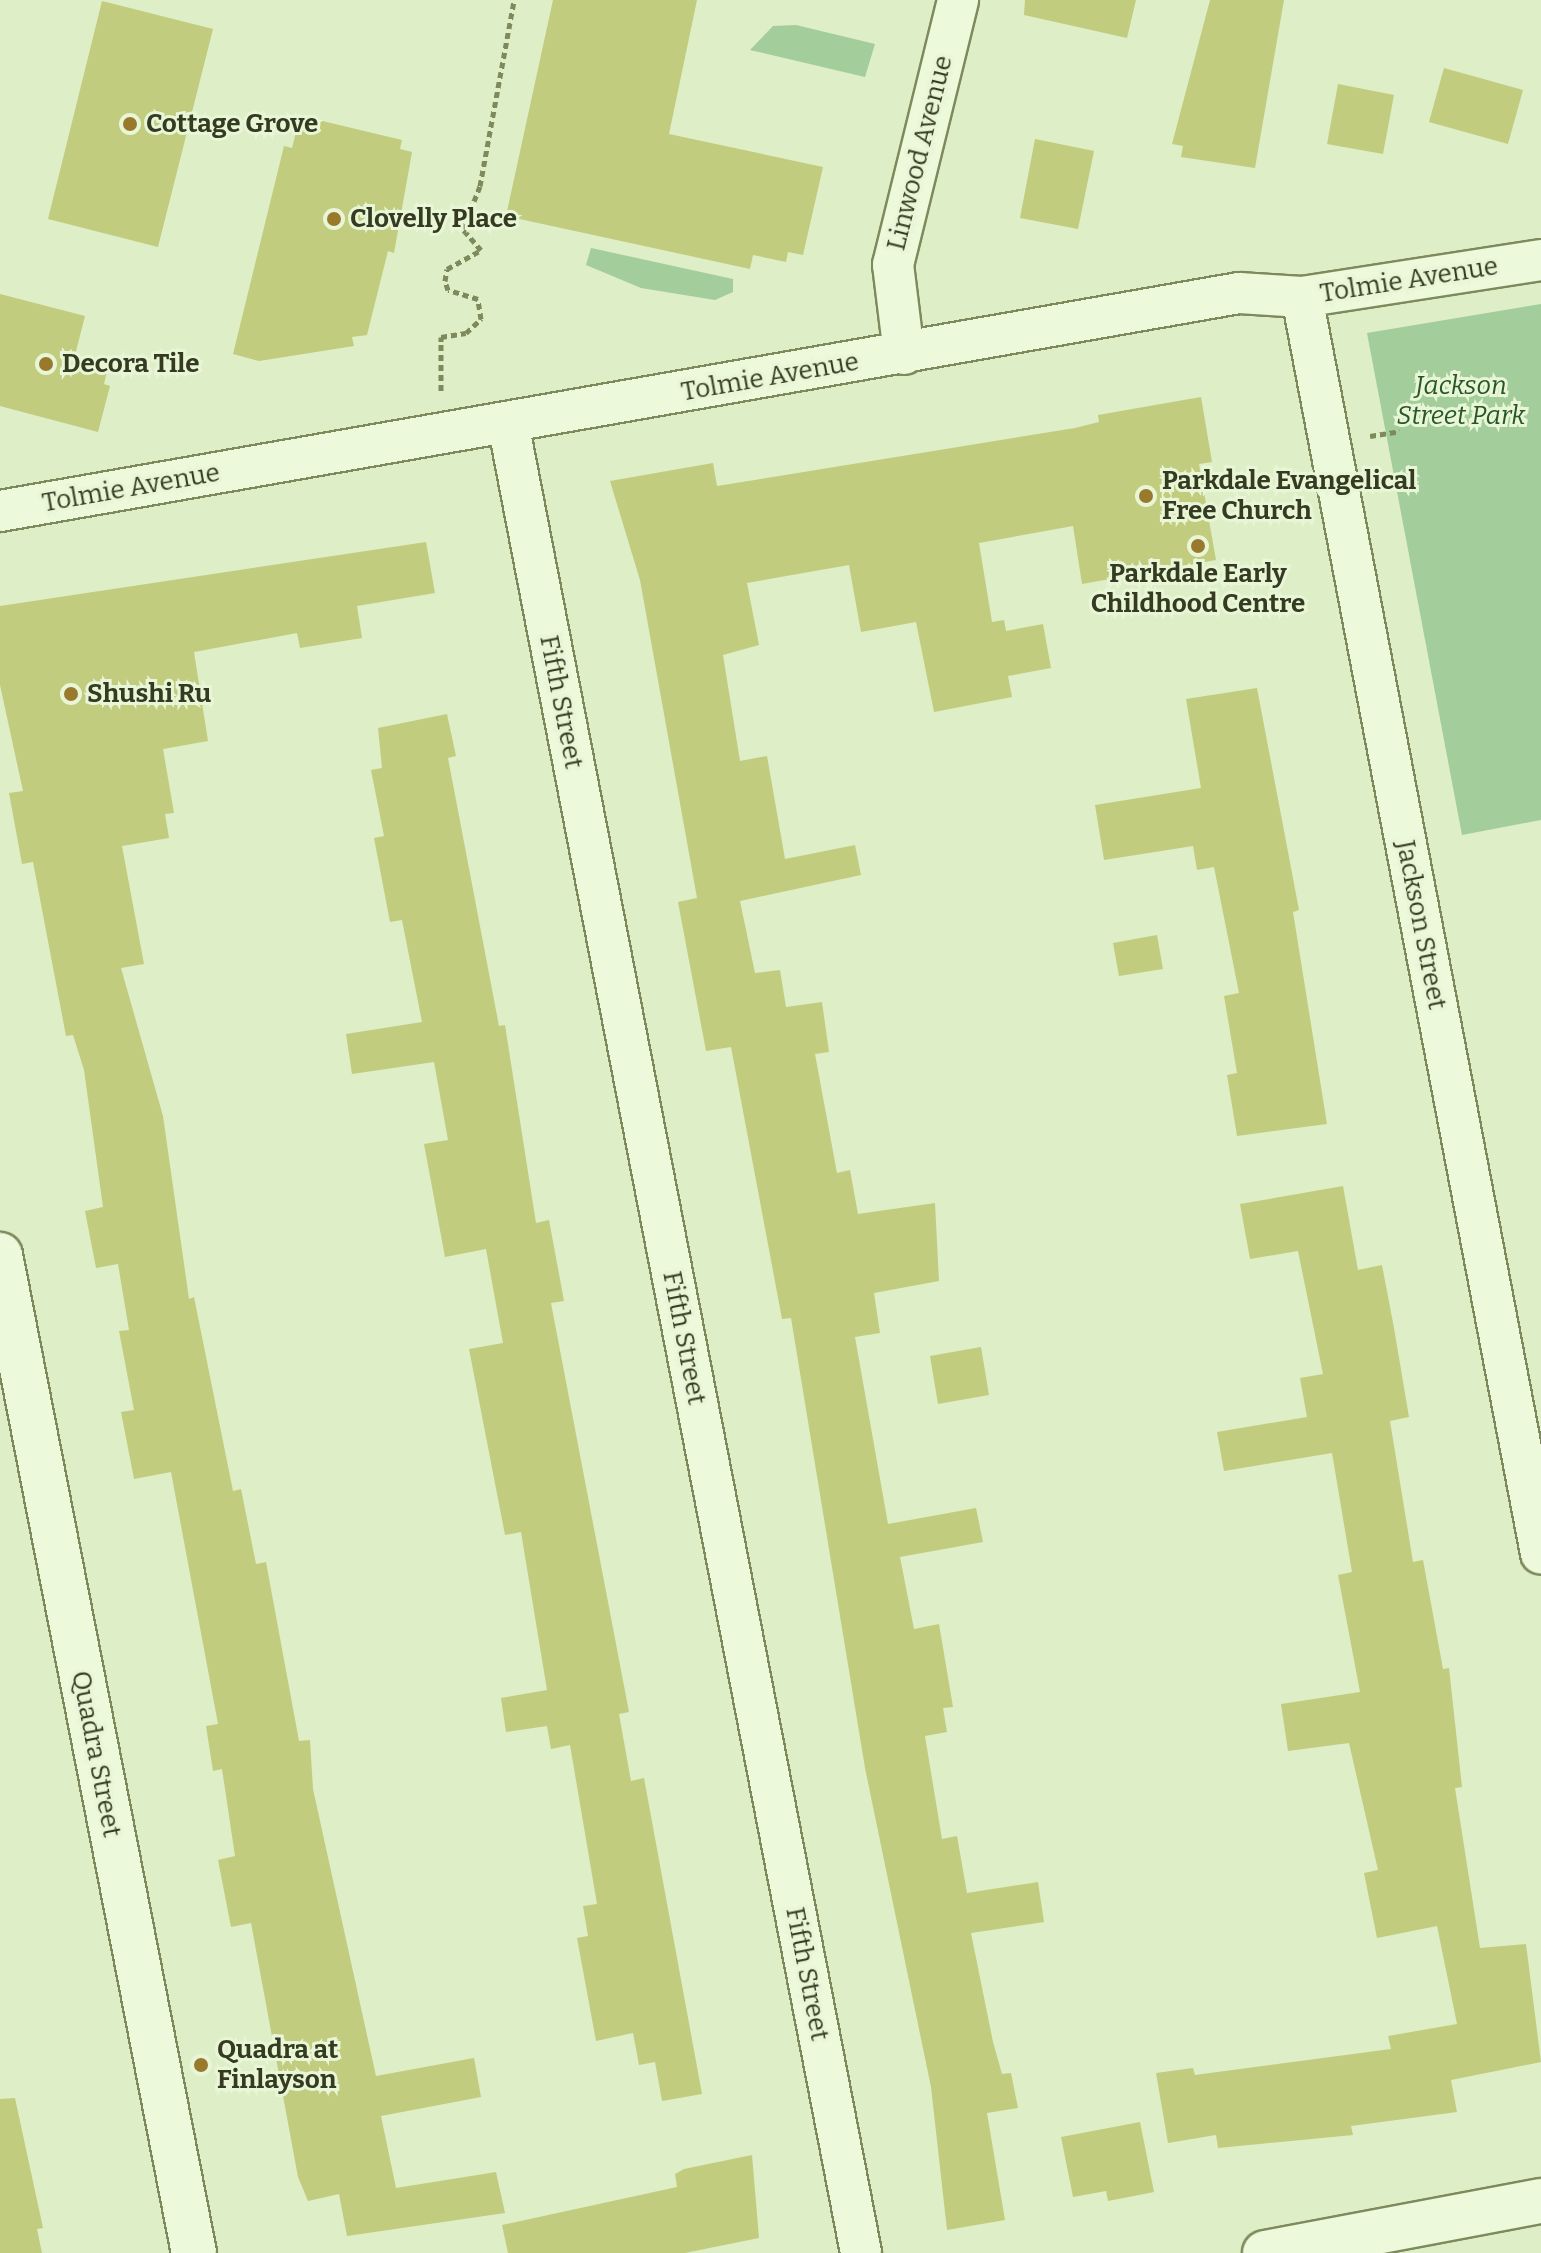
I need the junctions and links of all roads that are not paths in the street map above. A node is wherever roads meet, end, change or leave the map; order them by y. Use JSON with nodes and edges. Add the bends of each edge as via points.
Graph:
{"nodes":[{"id":1,"x":958,"y":0,"type":"edge"},
{"id":2,"x":1541,"y":260,"type":"edge"},
{"id":3,"x":1302,"y":297,"type":"junction"},
{"id":4,"x":904,"y":354,"type":"junction"},
{"id":5,"x":508,"y":423,"type":"junction"},
{"id":6,"x":0,"y":511,"type":"edge"},
{"id":7,"x":0,"y":1255,"type":"edge"},
{"id":8,"x":1541,"y":1553,"type":"edge"},
{"id":9,"x":1541,"y":2201,"type":"edge"},
{"id":10,"x":194,"y":2253,"type":"edge"},
{"id":11,"x":861,"y":2253,"type":"edge"},
{"id":12,"x":1265,"y":2253,"type":"edge"}],
"edges":[{"from":1,"to":4,"type":"street","name":"Linwood Avenue","via":[[893,265]]},
{"from":2,"to":3,"type":"street","name":"Tolmie Avenue"},
{"from":3,"to":4,"type":"street","name":"Tolmie Avenue","via":[[1239,293]]},
{"from":3,"to":8,"type":"street","name":"Jackson Street"},
{"from":4,"to":5,"type":"street","name":"Tolmie Avenue"},
{"from":5,"to":6,"type":"street","name":"Tolmie Avenue"},
{"from":5,"to":11,"type":"street","name":"Fifth Street"},
{"from":7,"to":10,"type":"main road","name":"Quadra Street"},
{"from":9,"to":12,"type":"main road"}]}
